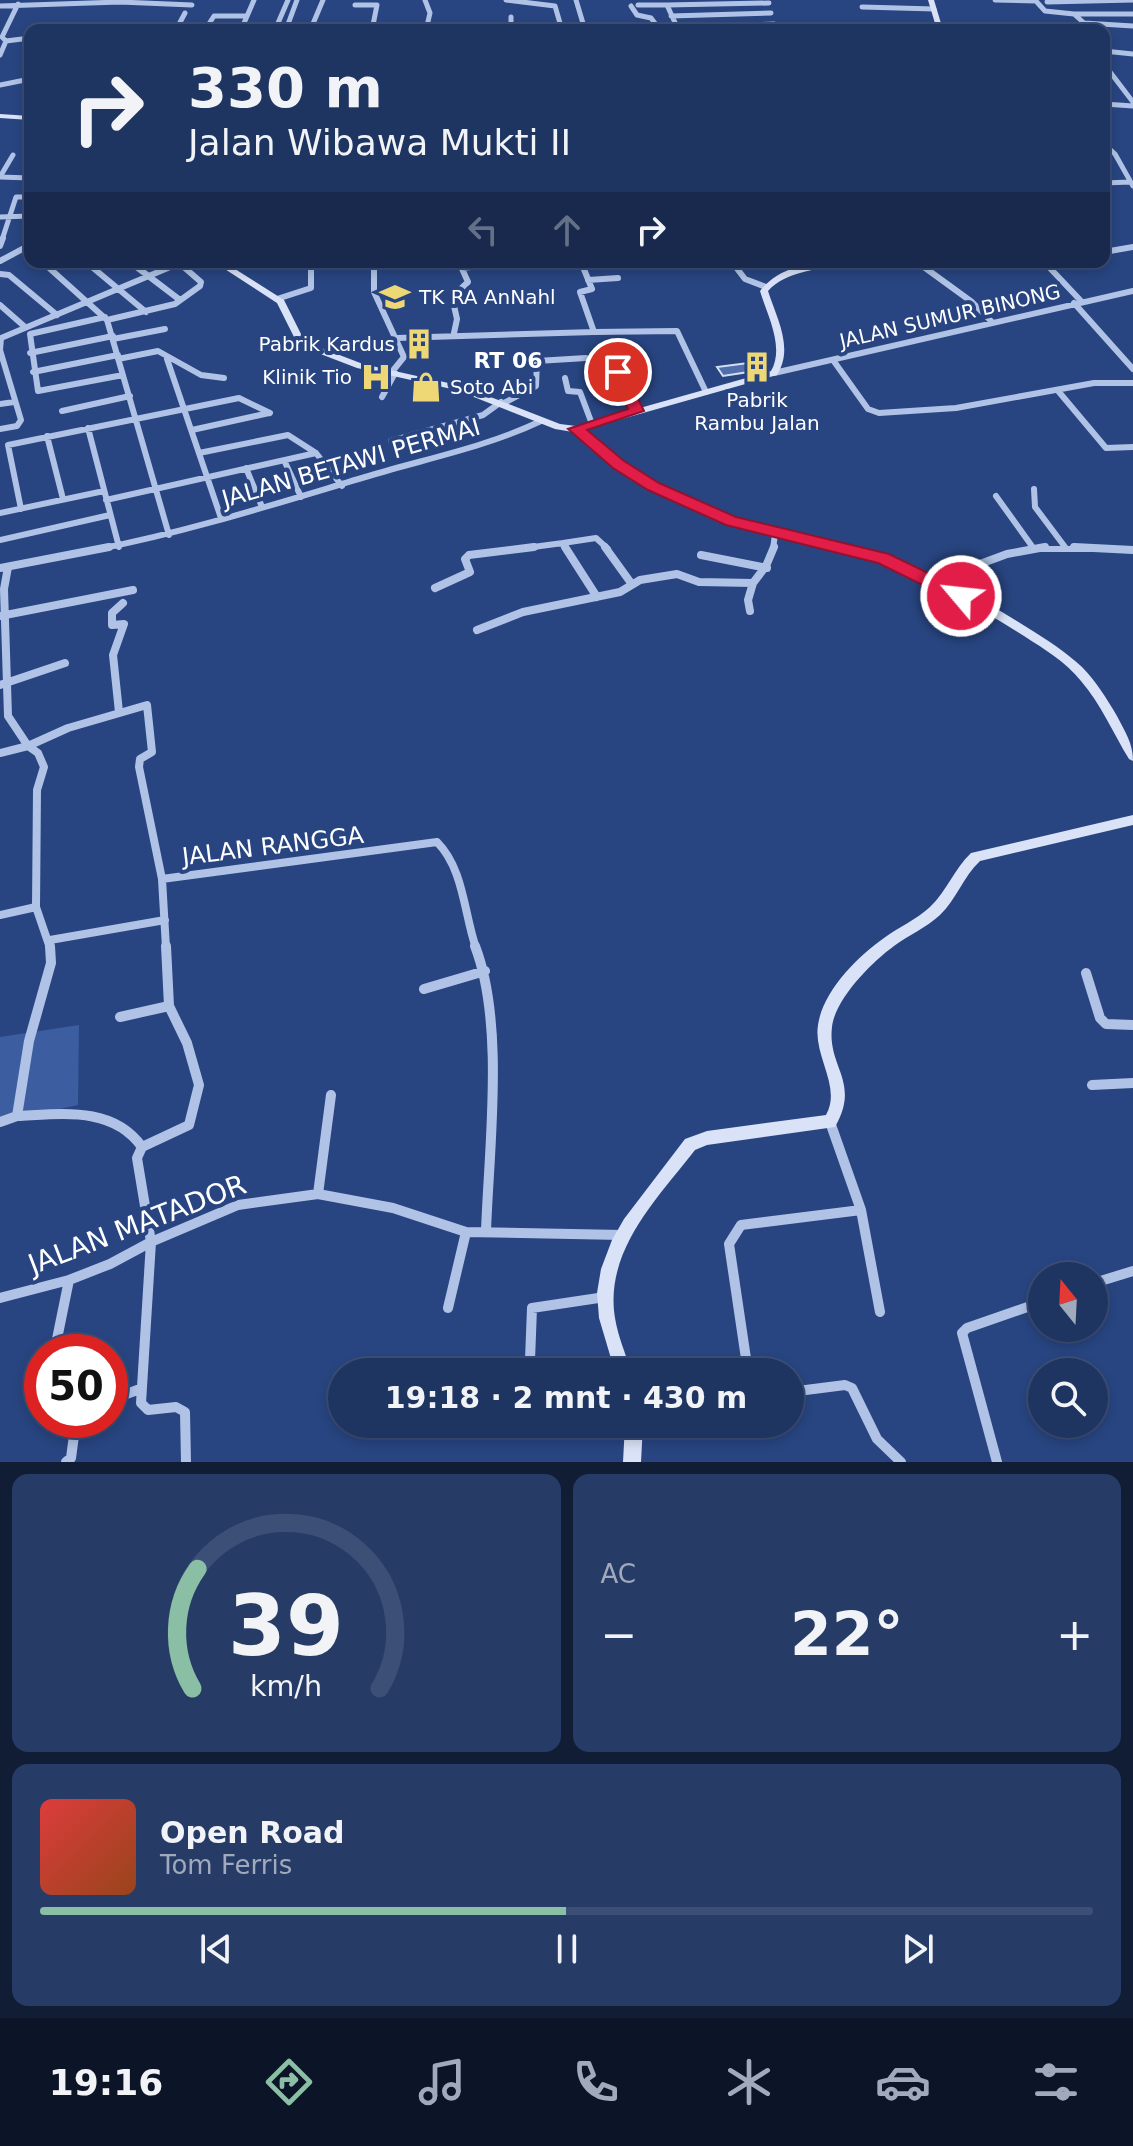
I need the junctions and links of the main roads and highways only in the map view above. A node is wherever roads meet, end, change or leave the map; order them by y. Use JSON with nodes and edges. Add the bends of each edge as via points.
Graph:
{"nodes":[{"id":1,"x":931,"y":0,"type":"edge"},
{"id":2,"x":938,"y":24,"type":"edge"},
{"id":3,"x":0,"y":116,"type":"edge"},
{"id":4,"x":24,"y":118,"type":"edge"},
{"id":5,"x":228,"y":268,"type":"edge"},
{"id":6,"x":811,"y":268,"type":"edge"},
{"id":7,"x":576,"y":429,"type":"junction"},
{"id":8,"x":1133,"y":756,"type":"edge"},
{"id":9,"x":1133,"y":820,"type":"edge"},
{"id":10,"x":619,"y":1358,"type":"edge"},
{"id":11,"x":633,"y":1438,"type":"edge"},
{"id":12,"x":632,"y":1462,"type":"edge"}],
"edges":[{"from":1,"to":2,"type":"main road"},
{"from":3,"to":4,"type":"main road"},
{"from":5,"to":7,"type":"main road","via":[[277,299],[288,310],[297,335],[313,348]]},
{"from":6,"to":7,"type":"main road","via":[[782,276],[764,291],[781,351],[781,365],[774,373]]},
{"from":7,"to":8,"type":"main road","via":[[618,465],[731,522],[883,558],[1042,642],[1078,671]]},
{"from":9,"to":10,"type":"main road","via":[[976,857],[962,868],[942,904],[885,945],[843,989],[826,1018],[823,1035],[839,1100],[830,1122],[690,1144],[613,1249],[607,1318]]},
{"from":11,"to":12,"type":"main road"}]}
